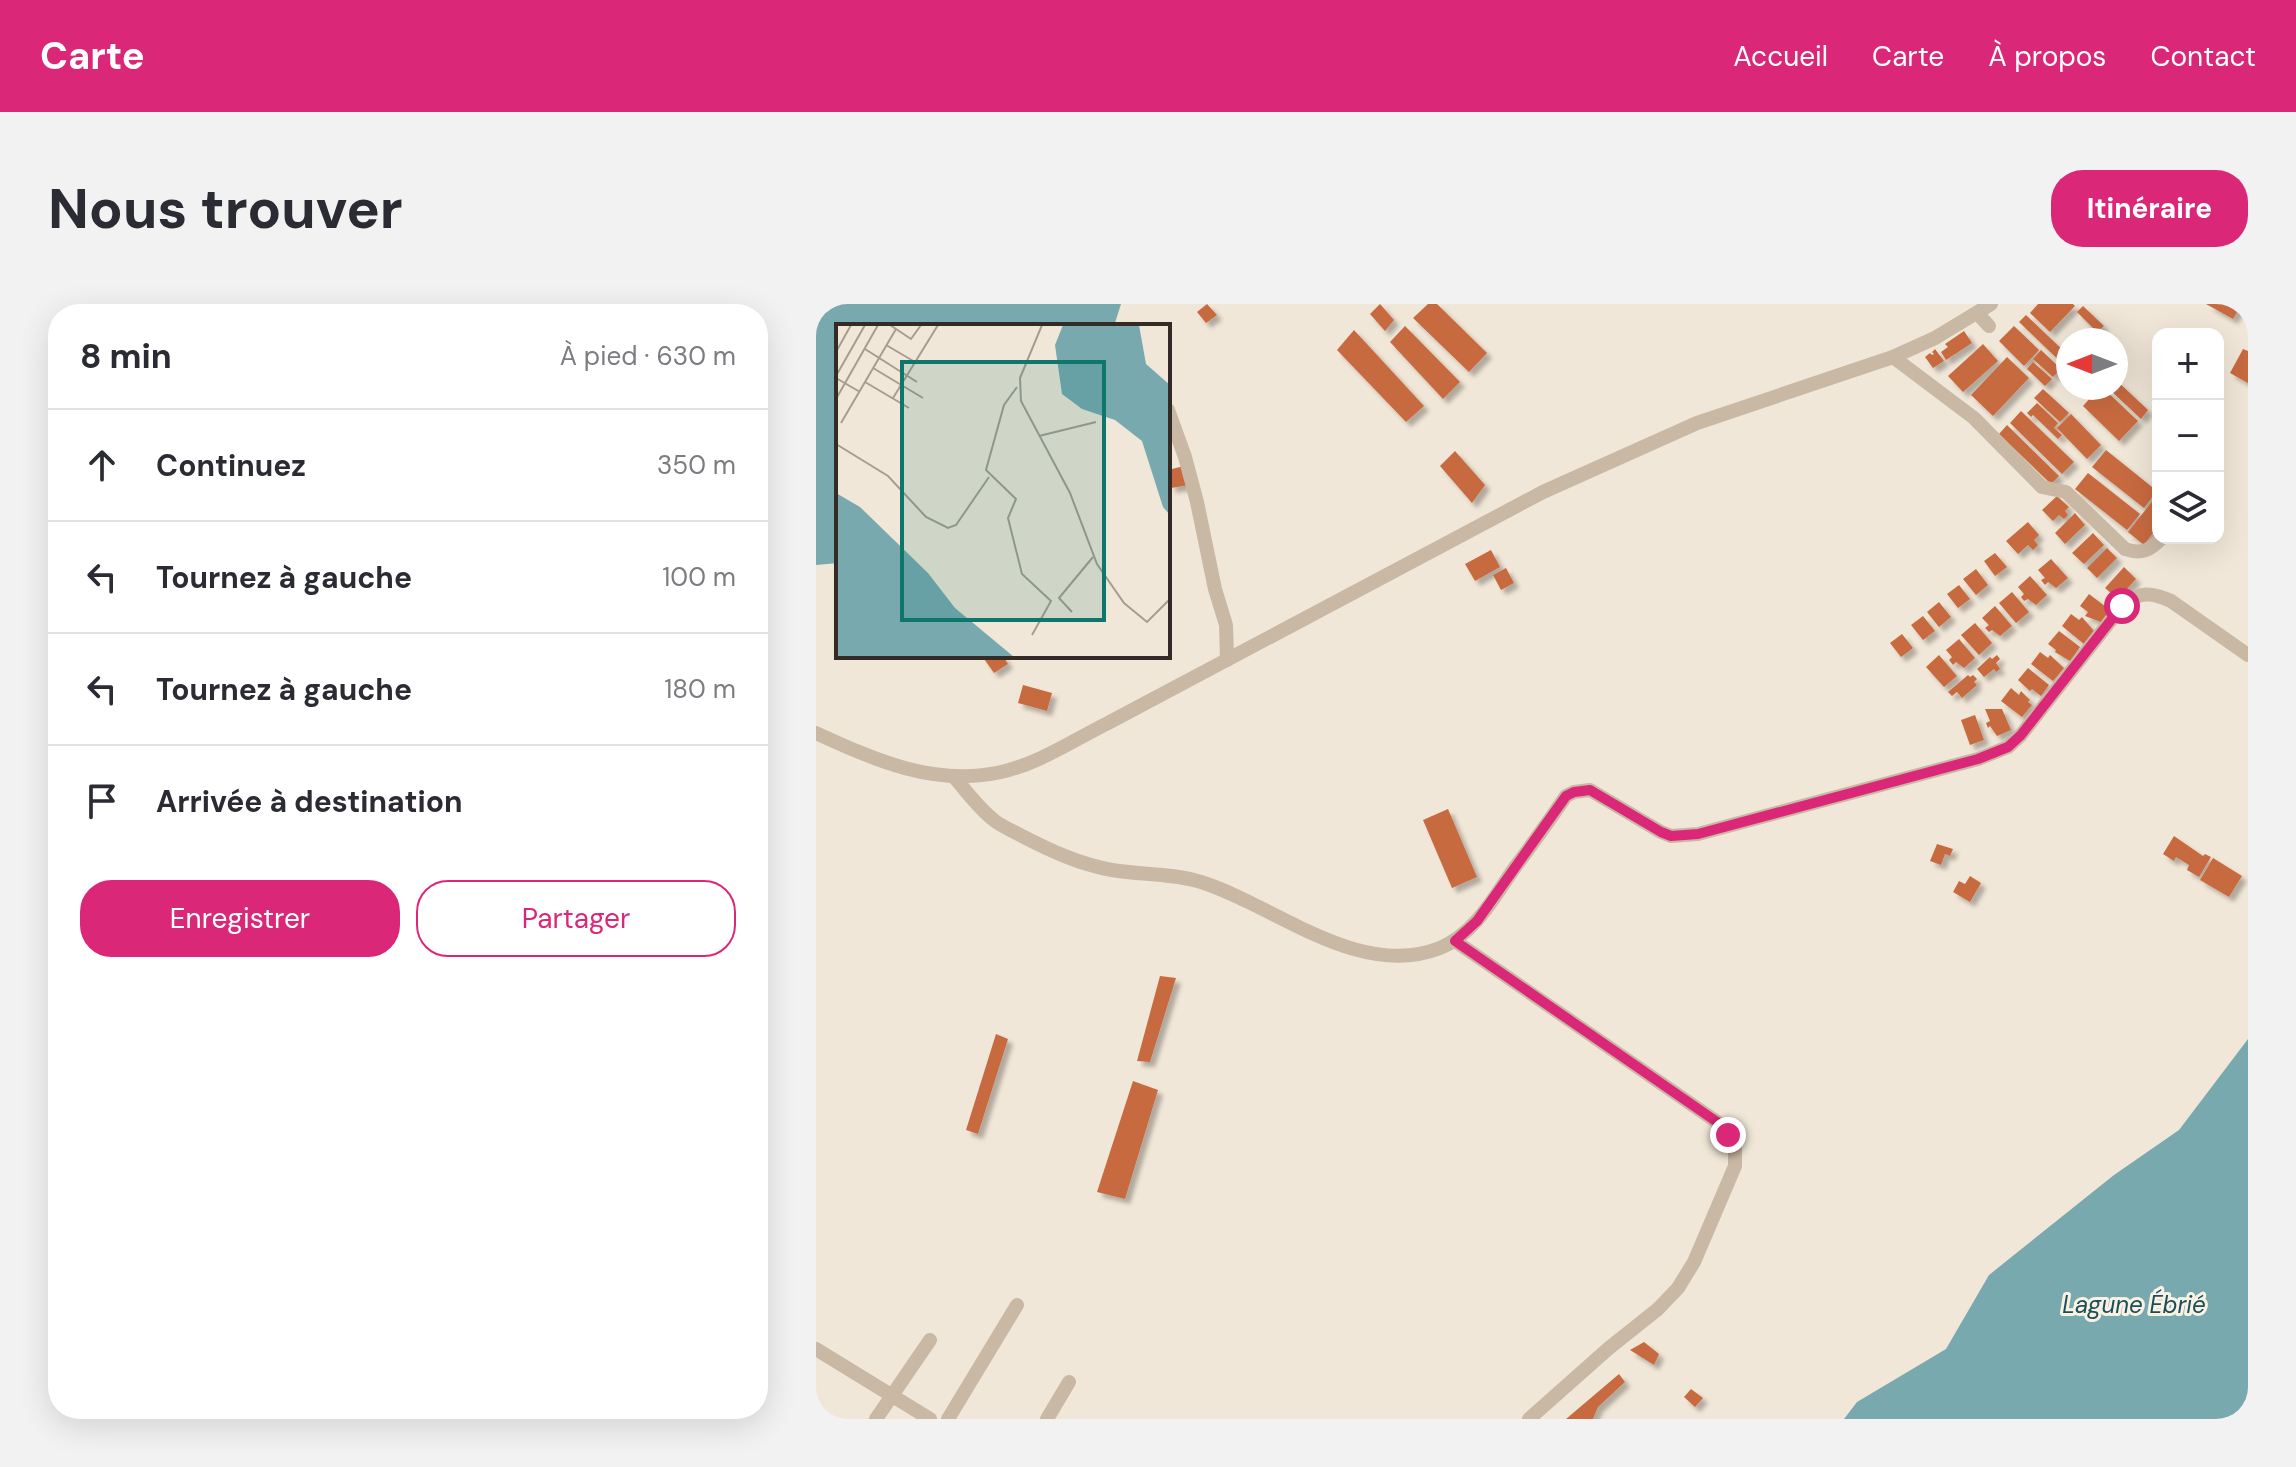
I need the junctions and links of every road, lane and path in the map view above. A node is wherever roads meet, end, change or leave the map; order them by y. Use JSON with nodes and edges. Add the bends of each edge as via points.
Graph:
{"nodes":[{"id":1,"x":1991,"y":304,"type":"edge"},
{"id":2,"x":1977,"y":313,"type":"junction"},
{"id":3,"x":1989,"y":326,"type":"dead end"},
{"id":4,"x":1893,"y":357,"type":"junction"},
{"id":5,"x":1170,"y":416,"type":"edge"},
{"id":6,"x":2156,"y":544,"type":"edge"},
{"id":7,"x":2248,"y":655,"type":"edge"},
{"id":8,"x":1227,"y":660,"type":"junction"},
{"id":9,"x":816,"y":733,"type":"edge"},
{"id":10,"x":954,"y":777,"type":"junction"},
{"id":11,"x":1455,"y":941,"type":"junction"},
{"id":12,"x":1017,"y":1305,"type":"dead end"},
{"id":13,"x":930,"y":1340,"type":"dead end"},
{"id":14,"x":816,"y":1350,"type":"edge"},
{"id":15,"x":1069,"y":1382,"type":"dead end"},
{"id":16,"x":892,"y":1396,"type":"junction"},
{"id":17,"x":876,"y":1419,"type":"edge"},
{"id":18,"x":930,"y":1419,"type":"edge"},
{"id":19,"x":948,"y":1419,"type":"edge"},
{"id":20,"x":1047,"y":1419,"type":"edge"},
{"id":21,"x":1529,"y":1419,"type":"edge"}],
"edges":[{"from":1,"to":2,"type":"street"},
{"from":2,"to":3,"type":"street"},
{"from":2,"to":4,"type":"street"},
{"from":4,"to":6,"type":"street","via":[[1974,418],[2042,487],[2066,492],[2125,549],[2135,553]]},
{"from":4,"to":8,"type":"street","via":[[1697,423],[1623,455]]},
{"from":5,"to":8,"type":"street","via":[[1226,625]]},
{"from":7,"to":11,"type":"street","via":[[2171,601],[2140,594],[2122,606],[2021,735],[1995,754],[1684,836],[1661,832],[1590,790],[1574,792],[1477,921]]},
{"from":8,"to":10,"type":"street","via":[[1036,759],[1001,772]]},
{"from":9,"to":10,"type":"street","via":[[904,770]]},
{"from":10,"to":11,"type":"street","via":[[997,823],[1090,865],[1202,882],[1299,929],[1373,955],[1416,953]]},
{"from":11,"to":21,"type":"street","via":[[1720,1124],[1735,1148],[1735,1166],[1678,1288]]},
{"from":12,"to":19,"type":"street"},
{"from":13,"to":16,"type":"street"},
{"from":14,"to":16,"type":"street"},
{"from":15,"to":20,"type":"street"},
{"from":16,"to":17,"type":"street"},
{"from":16,"to":18,"type":"street"}]}
